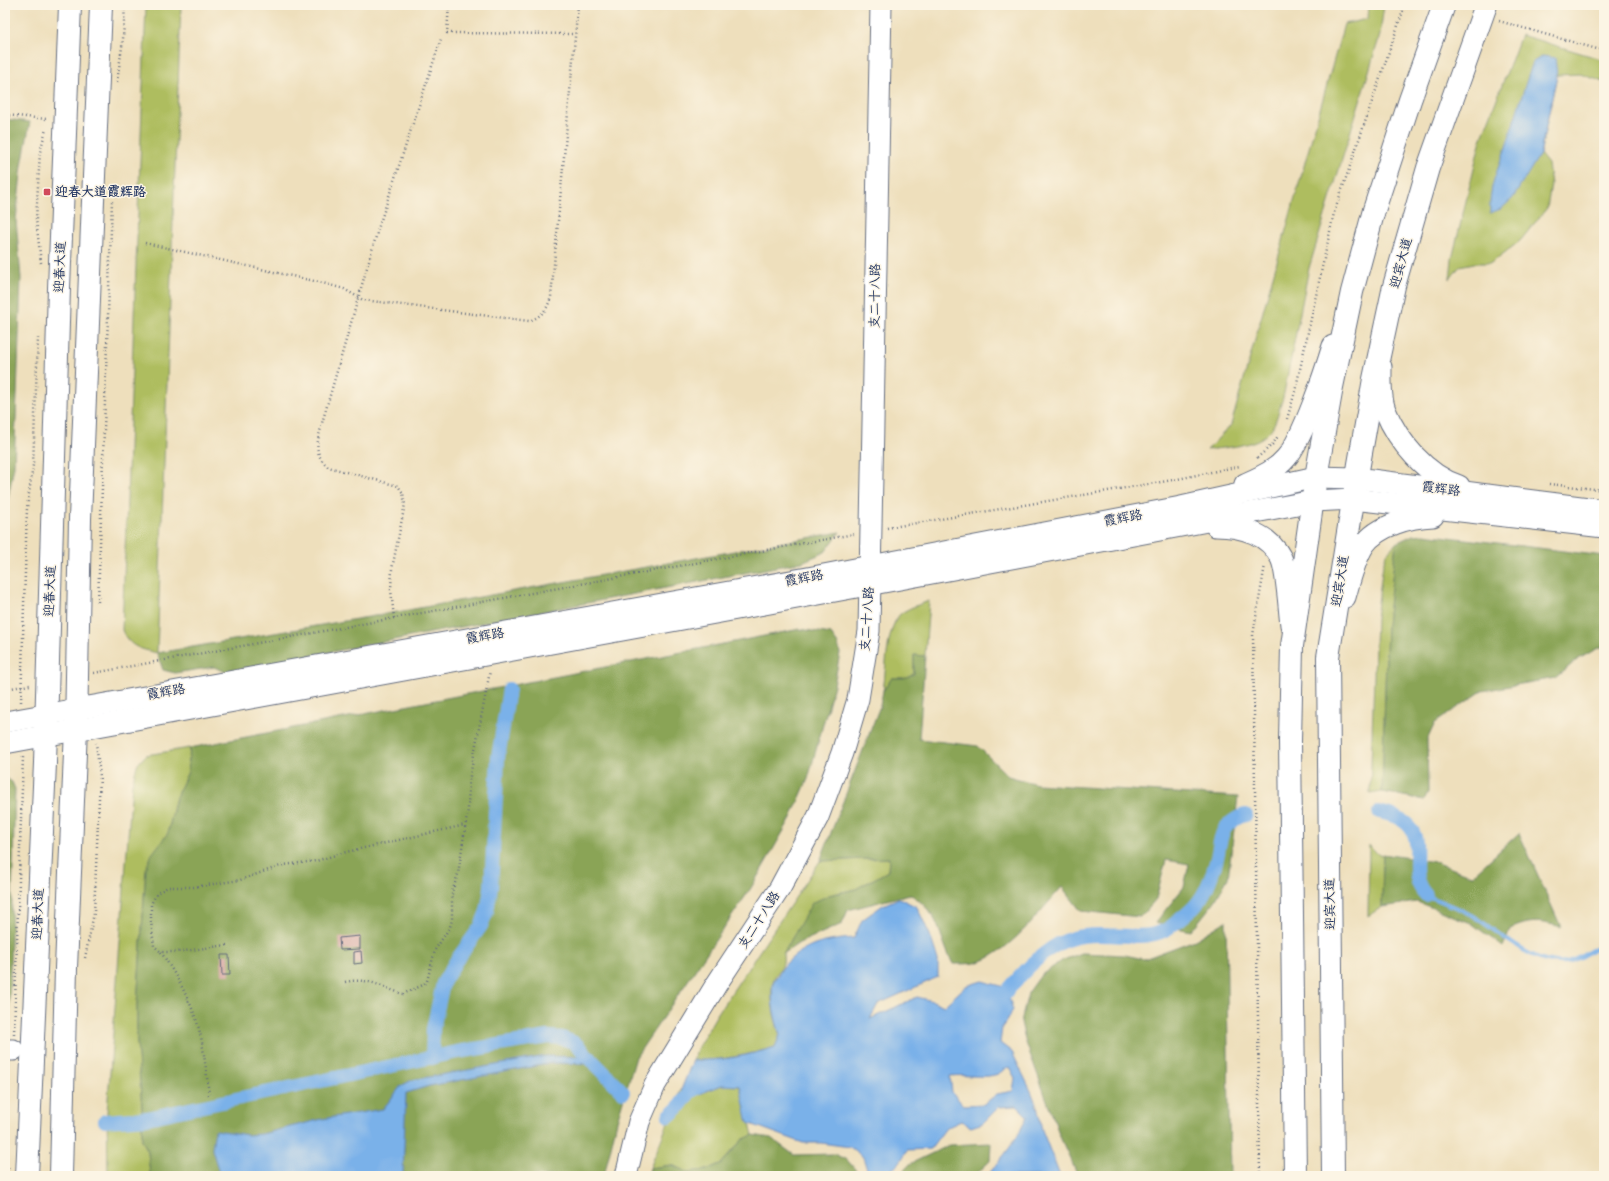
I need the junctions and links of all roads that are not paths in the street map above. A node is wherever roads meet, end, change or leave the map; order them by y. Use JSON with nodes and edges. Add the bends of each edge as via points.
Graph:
{"nodes":[{"id":1,"x":70,"y":5,"type":"edge"},
{"id":2,"x":101,"y":5,"type":"edge"},
{"id":3,"x":881,"y":5,"type":"edge"},
{"id":4,"x":1444,"y":5,"type":"edge"},
{"id":5,"x":1490,"y":12,"type":"edge"},
{"id":6,"x":1364,"y":247,"type":"junction"},
{"id":7,"x":1384,"y":333,"type":"junction"},
{"id":8,"x":1316,"y":477,"type":"junction"},
{"id":9,"x":1356,"y":478,"type":"junction"},
{"id":10,"x":1353,"y":499,"type":"junction"},
{"id":11,"x":1313,"y":501,"type":"junction"},
{"id":12,"x":1486,"y":504,"type":"junction"},
{"id":13,"x":1604,"y":510,"type":"edge"},
{"id":14,"x":1182,"y":516,"type":"junction"},
{"id":15,"x":1604,"y":527,"type":"edge"},
{"id":16,"x":870,"y":575,"type":"junction"},
{"id":17,"x":50,"y":579,"type":"junction"},
{"id":18,"x":78,"y":579,"type":"junction"},
{"id":19,"x":1292,"y":646,"type":"junction"},
{"id":20,"x":1328,"y":657,"type":"junction"},
{"id":21,"x":46,"y":714,"type":"junction"},
{"id":22,"x":85,"y":717,"type":"junction"},
{"id":23,"x":13,"y":720,"type":"edge"},
{"id":24,"x":45,"y":736,"type":"junction"},
{"id":25,"x":14,"y":741,"type":"edge"},
{"id":26,"x":41,"y":845,"type":"junction"},
{"id":27,"x":71,"y":846,"type":"junction"},
{"id":28,"x":18,"y":1171,"type":"edge"},
{"id":29,"x":61,"y":1176,"type":"edge"},
{"id":30,"x":626,"y":1176,"type":"edge"},
{"id":31,"x":1296,"y":1176,"type":"edge"},
{"id":32,"x":1333,"y":1176,"type":"edge"}],
"edges":[{"from":1,"to":17,"type":"main road","name":"迎春大道"},
{"from":2,"to":18,"type":"main road"},
{"from":3,"to":16,"type":"street","name":"支二十八路"},
{"from":4,"to":6,"type":"main road","via":[[1410,100]]},
{"from":5,"to":7,"type":"main road","name":"迎宾大道","via":[[1428,168],[1394,286]]},
{"from":6,"to":8,"type":"main road","via":[[1332,387]]},
{"from":6,"to":14,"type":"street","via":[[1326,368],[1300,434],[1287,457],[1270,473]]},
{"from":7,"to":9,"type":"main road","name":"迎宾大道"},
{"from":7,"to":12,"type":"street","via":[[1380,367],[1381,388],[1385,409],[1397,431],[1424,466]]},
{"from":8,"to":9,"type":"street","name":"霞辉路"},
{"from":8,"to":11,"type":"main road"},
{"from":8,"to":14,"type":"street","name":"霞辉路"},
{"from":9,"to":10,"type":"main road","name":"迎宾大道"},
{"from":9,"to":12,"type":"street","name":"霞辉路"},
{"from":10,"to":11,"type":"street","name":"霞辉路"},
{"from":10,"to":12,"type":"street","name":"霞辉路"},
{"from":10,"to":20,"type":"main road","name":"迎宾大道"},
{"from":11,"to":14,"type":"street","name":"霞辉路"},
{"from":11,"to":19,"type":"main road"},
{"from":12,"to":13,"type":"street","name":"霞辉路"},
{"from":12,"to":15,"type":"street","name":"霞辉路"},
{"from":12,"to":20,"type":"street","via":[[1407,519],[1382,530],[1365,544],[1357,557]]},
{"from":14,"to":16,"type":"street","name":"霞辉路"},
{"from":14,"to":19,"type":"street","via":[[1220,526],[1247,529],[1268,540],[1282,559]]},
{"from":16,"to":22,"type":"street","name":"霞辉路"},
{"from":16,"to":30,"type":"street","name":"支二十八路","via":[[869,631],[858,699],[842,753],[818,817],[780,888],[716,985],[655,1085],[639,1122]]},
{"from":17,"to":18,"type":"main road"},
{"from":17,"to":21,"type":"main road","name":"迎春大道"},
{"from":18,"to":22,"type":"main road","via":[[86,675]]},
{"from":19,"to":31,"type":"main road","via":[[1290,741]]},
{"from":20,"to":32,"type":"main road","name":"迎宾大道"},
{"from":21,"to":22,"type":"street","name":"霞辉路"},
{"from":21,"to":23,"type":"street","name":"霞辉路"},
{"from":21,"to":24,"type":"main road","name":"迎春大道"},
{"from":22,"to":24,"type":"street","name":"霞辉路"},
{"from":22,"to":27,"type":"main road"},
{"from":24,"to":25,"type":"street","name":"霞辉路"},
{"from":24,"to":26,"type":"main road","name":"迎春大道"},
{"from":26,"to":27,"type":"main road"},
{"from":26,"to":28,"type":"main road","name":"迎春大道"},
{"from":27,"to":29,"type":"main road"}]}
